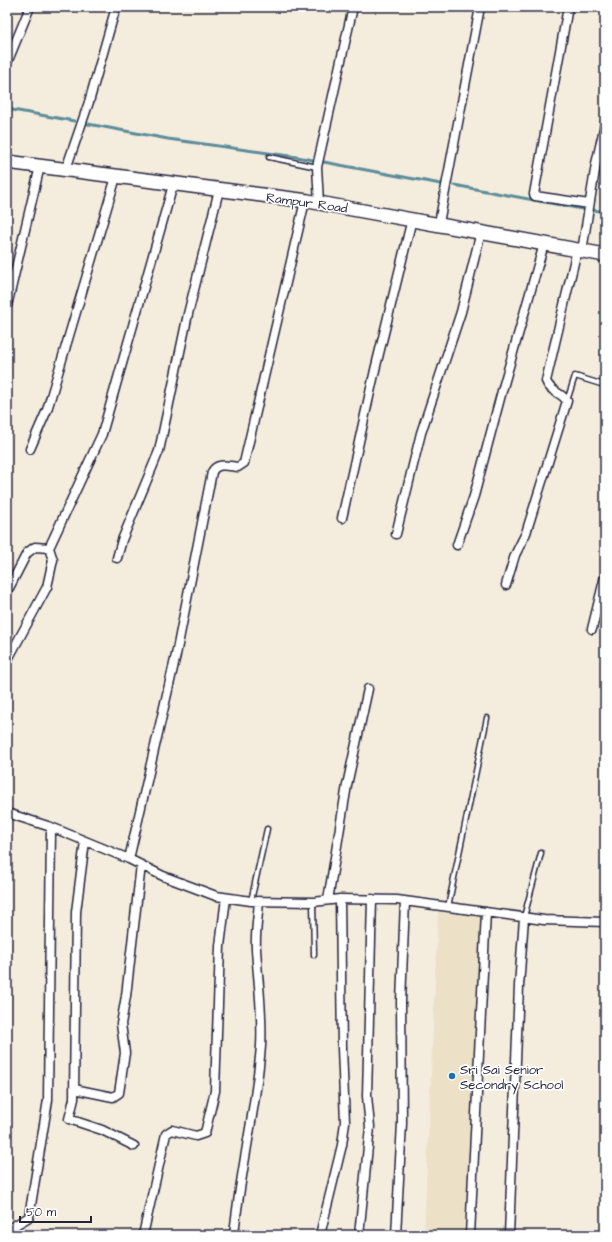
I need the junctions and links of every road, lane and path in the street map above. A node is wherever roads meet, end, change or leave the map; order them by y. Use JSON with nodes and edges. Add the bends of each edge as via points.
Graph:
{"nodes":[{"id":1,"x":30,"y":7,"type":"edge"},
{"id":2,"x":116,"y":7,"type":"edge"},
{"id":3,"x":353,"y":7,"type":"edge"},
{"id":4,"x":480,"y":7,"type":"edge"},
{"id":5,"x":568,"y":7,"type":"edge"},
{"id":6,"x":7,"y":63,"type":"edge"},
{"id":7,"x":605,"y":124,"type":"edge"},
{"id":8,"x":269,"y":157,"type":"dead end"},
{"id":9,"x":7,"y":162,"type":"edge"},
{"id":10,"x":318,"y":163,"type":"junction"},
{"id":11,"x":40,"y":166,"type":"junction"},
{"id":12,"x":66,"y":169,"type":"junction"},
{"id":13,"x":116,"y":177,"type":"junction"},
{"id":14,"x":173,"y":185,"type":"junction"},
{"id":15,"x":219,"y":190,"type":"junction"},
{"id":16,"x":305,"y":201,"type":"junction"},
{"id":17,"x":320,"y":203,"type":"junction"},
{"id":18,"x":589,"y":204,"type":"junction"},
{"id":19,"x":412,"y":219,"type":"junction"},
{"id":20,"x":439,"y":223,"type":"junction"},
{"id":21,"x":482,"y":232,"type":"junction"},
{"id":22,"x":544,"y":244,"type":"junction"},
{"id":23,"x":580,"y":251,"type":"junction"},
{"id":24,"x":605,"y":255,"type":"edge"},
{"id":25,"x":7,"y":306,"type":"edge"},
{"id":26,"x":604,"y":385,"type":"dead end"},
{"id":27,"x":567,"y":401,"type":"junction"},
{"id":28,"x":30,"y":449,"type":"dead end"},
{"id":29,"x":342,"y":518,"type":"dead end"},
{"id":30,"x":396,"y":534,"type":"dead end"},
{"id":31,"x":457,"y":545,"type":"dead end"},
{"id":32,"x":49,"y":548,"type":"junction"},
{"id":33,"x":117,"y":558,"type":"dead end"},
{"id":34,"x":605,"y":576,"type":"edge"},
{"id":35,"x":506,"y":585,"type":"dead end"},
{"id":36,"x":7,"y":592,"type":"edge"},
{"id":37,"x":592,"y":629,"type":"dead end"},
{"id":38,"x":7,"y":661,"type":"edge"},
{"id":39,"x":368,"y":689,"type":"dead end"},
{"id":40,"x":487,"y":718,"type":"dead end"},
{"id":41,"x":7,"y":813,"type":"edge"},
{"id":42,"x":51,"y":826,"type":"junction"},
{"id":43,"x":267,"y":829,"type":"dead end"},
{"id":44,"x":85,"y":841,"type":"junction"},
{"id":45,"x":541,"y":853,"type":"dead end"},
{"id":46,"x":129,"y":858,"type":"junction"},
{"id":47,"x":141,"y":864,"type":"junction"},
{"id":48,"x":226,"y":898,"type":"junction"},
{"id":49,"x":340,"y":899,"type":"junction"},
{"id":50,"x":372,"y":899,"type":"junction"},
{"id":51,"x":328,"y":900,"type":"junction"},
{"id":52,"x":255,"y":901,"type":"junction"},
{"id":53,"x":405,"y":901,"type":"junction"},
{"id":54,"x":313,"y":902,"type":"junction"},
{"id":55,"x":448,"y":907,"type":"junction"},
{"id":56,"x":486,"y":912,"type":"junction"},
{"id":57,"x":524,"y":918,"type":"junction"},
{"id":58,"x":605,"y":922,"type":"edge"},
{"id":59,"x":314,"y":955,"type":"dead end"},
{"id":60,"x":74,"y":1089,"type":"junction"},
{"id":61,"x":134,"y":1146,"type":"dead end"},
{"id":62,"x":10,"y":1235,"type":"edge"},
{"id":63,"x":143,"y":1235,"type":"edge"},
{"id":64,"x":234,"y":1235,"type":"edge"},
{"id":65,"x":320,"y":1235,"type":"edge"},
{"id":66,"x":359,"y":1235,"type":"edge"},
{"id":67,"x":396,"y":1235,"type":"edge"},
{"id":68,"x":470,"y":1235,"type":"edge"},
{"id":69,"x":509,"y":1235,"type":"edge"}],
"edges":[{"from":1,"to":6,"type":"street"},
{"from":2,"to":12,"type":"street","via":[[89,102]]},
{"from":3,"to":10,"type":"street"},
{"from":4,"to":20,"type":"street"},
{"from":5,"to":18,"type":"street","via":[[534,194]]},
{"from":7,"to":18,"type":"street"},
{"from":8,"to":10,"type":"lane"},
{"from":9,"to":11,"type":"main road","name":"Rampur Road"},
{"from":10,"to":17,"type":"street"},
{"from":11,"to":12,"type":"main road","name":"Rampur Road"},
{"from":11,"to":25,"type":"street"},
{"from":12,"to":13,"type":"main road","name":"Rampur Road"},
{"from":13,"to":14,"type":"main road","name":"Rampur Road"},
{"from":13,"to":28,"type":"street","via":[[47,410]]},
{"from":14,"to":15,"type":"main road","name":"Rampur Road"},
{"from":14,"to":32,"type":"street","via":[[102,434]]},
{"from":15,"to":16,"type":"main road","name":"Rampur Road"},
{"from":15,"to":33,"type":"street","via":[[188,314],[159,451]]},
{"from":16,"to":17,"type":"main road","name":"Rampur Road"},
{"from":16,"to":46,"type":"street","via":[[244,463],[238,467],[219,465],[214,467],[212,472],[176,655]]},
{"from":17,"to":19,"type":"main road","name":"Rampur Road"},
{"from":18,"to":23,"type":"street"},
{"from":19,"to":20,"type":"main road","name":"Rampur Road"},
{"from":19,"to":29,"type":"street"},
{"from":20,"to":21,"type":"main road","name":"Rampur Road"},
{"from":21,"to":22,"type":"main road","name":"Rampur Road"},
{"from":21,"to":30,"type":"street","via":[[462,312],[421,433]]},
{"from":22,"to":23,"type":"main road","name":"Rampur Road"},
{"from":22,"to":31,"type":"street","via":[[474,496]]},
{"from":23,"to":24,"type":"main road","name":"Rampur Road"},
{"from":23,"to":27,"type":"street","via":[[546,381],[550,389]]},
{"from":26,"to":27,"type":"lane","via":[[575,376]]},
{"from":27,"to":35,"type":"street","via":[[526,533],[515,555]]},
{"from":32,"to":36,"type":"street","via":[[35,547],[27,553]]},
{"from":32,"to":38,"type":"street","via":[[53,560],[47,587]]},
{"from":34,"to":37,"type":"street"},
{"from":39,"to":51,"type":"street","via":[[347,785]]},
{"from":40,"to":55,"type":"lane"},
{"from":41,"to":42,"type":"street"},
{"from":42,"to":44,"type":"street"},
{"from":42,"to":62,"type":"street","via":[[48,1100],[29,1217],[12,1227]]},
{"from":43,"to":52,"type":"lane"},
{"from":44,"to":46,"type":"street"},
{"from":44,"to":60,"type":"street","via":[[76,912]]},
{"from":45,"to":57,"type":"lane"},
{"from":46,"to":47,"type":"street"},
{"from":47,"to":48,"type":"street","via":[[189,886]]},
{"from":47,"to":60,"type":"street","via":[[121,1024],[125,1053],[119,1092],[113,1097]]},
{"from":48,"to":52,"type":"street"},
{"from":48,"to":63,"type":"street","via":[[220,946],[215,1091],[205,1134],[196,1136],[172,1130],[166,1134]]},
{"from":49,"to":50,"type":"street"},
{"from":49,"to":51,"type":"street"},
{"from":49,"to":65,"type":"street","via":[[345,1122],[342,1145]]},
{"from":50,"to":53,"type":"street"},
{"from":50,"to":66,"type":"street","via":[[367,1096],[370,1128]]},
{"from":51,"to":54,"type":"street"},
{"from":52,"to":54,"type":"street"},
{"from":52,"to":64,"type":"street","via":[[261,1045]]},
{"from":53,"to":55,"type":"street"},
{"from":53,"to":67,"type":"street","via":[[401,1002],[402,1151]]},
{"from":54,"to":59,"type":"lane"},
{"from":55,"to":56,"type":"street"},
{"from":56,"to":57,"type":"street"},
{"from":56,"to":68,"type":"street"},
{"from":57,"to":58,"type":"street"},
{"from":57,"to":69,"type":"street"},
{"from":60,"to":61,"type":"street","via":[[69,1119],[102,1130]]}]}
